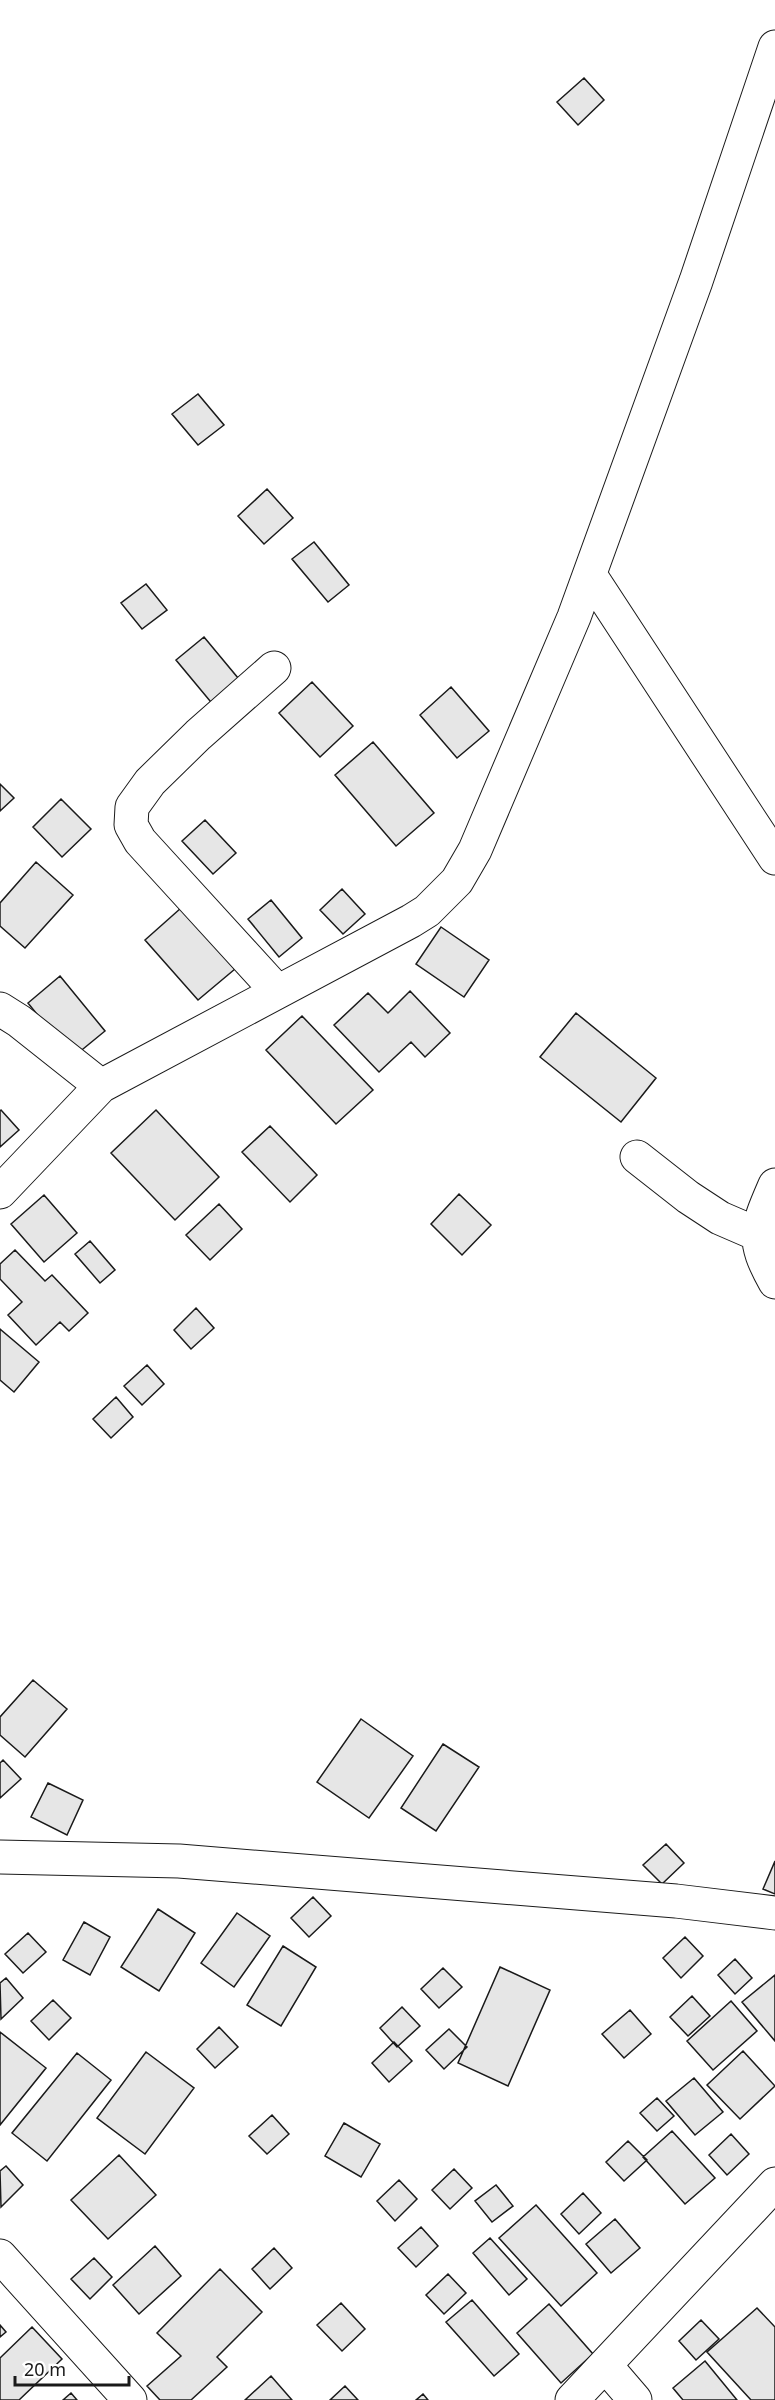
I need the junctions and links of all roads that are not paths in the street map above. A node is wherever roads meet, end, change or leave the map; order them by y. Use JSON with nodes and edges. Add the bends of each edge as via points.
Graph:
{"nodes":[{"id":1,"x":775,"y":47,"type":"edge"},
{"id":2,"x":590,"y":575,"type":"junction"},
{"id":3,"x":274,"y":668,"type":"dead end"},
{"id":4,"x":775,"y":858,"type":"edge"},
{"id":5,"x":277,"y":991,"type":"junction"},
{"id":6,"x":0,"y":1009,"type":"edge"},
{"id":7,"x":101,"y":1086,"type":"junction"},
{"id":8,"x":637,"y":1157,"type":"dead end"},
{"id":9,"x":775,"y":1185,"type":"edge"},
{"id":10,"x":0,"y":1192,"type":"edge"},
{"id":11,"x":757,"y":1234,"type":"junction"},
{"id":12,"x":775,"y":1282,"type":"edge"},
{"id":13,"x":0,"y":1857,"type":"edge"},
{"id":14,"x":775,"y":1913,"type":"edge"},
{"id":15,"x":775,"y":2184,"type":"edge"},
{"id":16,"x":0,"y":2256,"type":"edge"},
{"id":17,"x":605,"y":2365,"type":"junction"},
{"id":18,"x":130,"y":2400,"type":"edge"},
{"id":19,"x":572,"y":2400,"type":"edge"},
{"id":20,"x":634,"y":2400,"type":"edge"}],
"edges":[{"from":1,"to":2,"type":"street"},
{"from":2,"to":4,"type":"street"},
{"from":2,"to":5,"type":"street","via":[[495,806],[457,880],[419,916]]},
{"from":3,"to":5,"type":"street","via":[[150,782],[132,807],[131,825],[140,841]]},
{"from":5,"to":7,"type":"street"},
{"from":6,"to":7,"type":"street"},
{"from":7,"to":10,"type":"street"},
{"from":8,"to":11,"type":"street","via":[[720,1218]]},
{"from":9,"to":11,"type":"street"},
{"from":11,"to":12,"type":"street","via":[[762,1259]]},
{"from":13,"to":14,"type":"street","via":[[179,1861],[676,1901]]},
{"from":15,"to":17,"type":"street"},
{"from":16,"to":18,"type":"street"},
{"from":17,"to":19,"type":"street"},
{"from":17,"to":20,"type":"street"}]}
